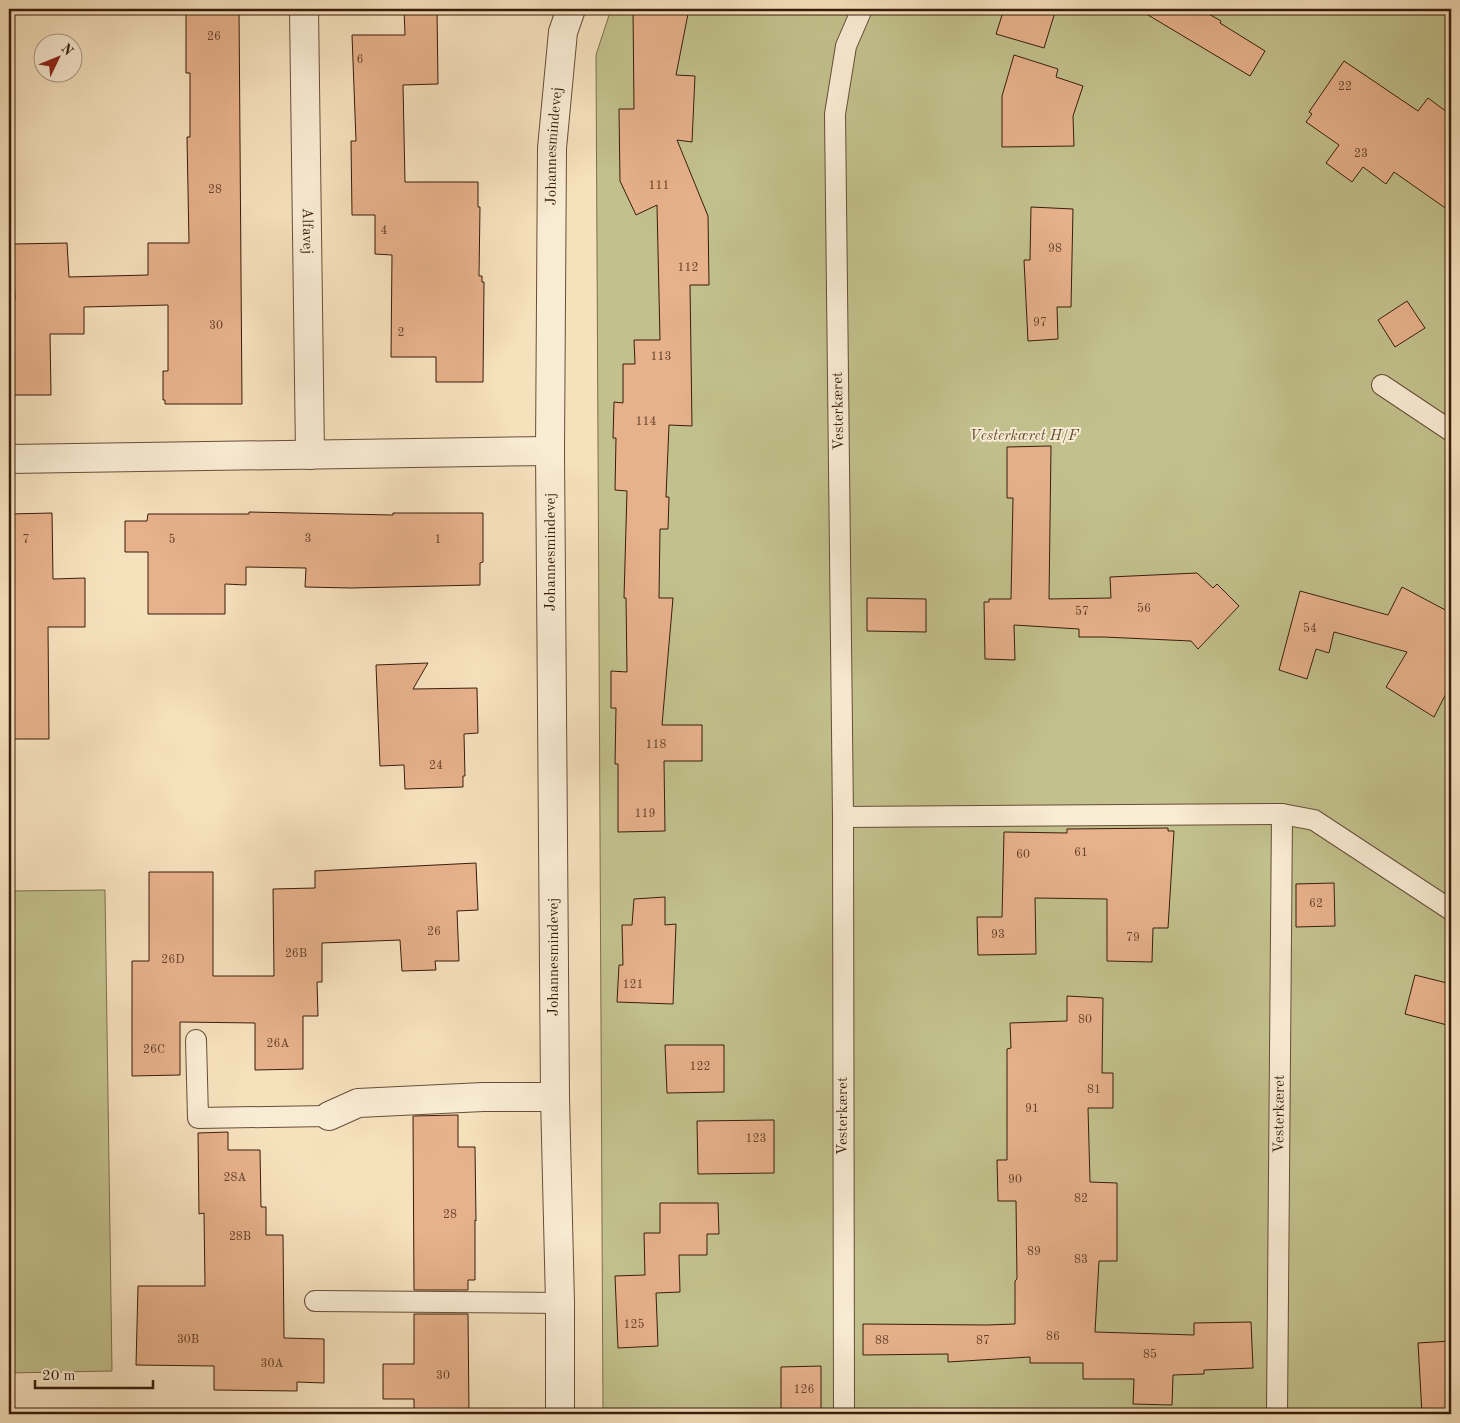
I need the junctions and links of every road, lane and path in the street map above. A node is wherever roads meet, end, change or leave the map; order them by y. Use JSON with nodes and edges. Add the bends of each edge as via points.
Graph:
{"nodes":[{"id":1,"x":304,"y":9,"type":"edge"},
{"id":2,"x":571,"y":9,"type":"edge"},
{"id":3,"x":862,"y":9,"type":"edge"},
{"id":4,"x":1382,"y":385,"type":"dead end"},
{"id":5,"x":1451,"y":431,"type":"edge"},
{"id":6,"x":550,"y":451,"type":"junction"},
{"id":7,"x":310,"y":455,"type":"junction"},
{"id":8,"x":9,"y":459,"type":"edge"},
{"id":9,"x":1282,"y":814,"type":"junction"},
{"id":10,"x":843,"y":817,"type":"junction"},
{"id":11,"x":1451,"y":910,"type":"edge"},
{"id":12,"x":196,"y":1040,"type":"dead end"},
{"id":13,"x":555,"y":1097,"type":"junction"},
{"id":14,"x":329,"y":1116,"type":"joint"},
{"id":15,"x":315,"y":1301,"type":"dead end"},
{"id":16,"x":560,"y":1303,"type":"junction"},
{"id":17,"x":560,"y":1414,"type":"edge"},
{"id":18,"x":844,"y":1414,"type":"edge"},
{"id":19,"x":1277,"y":1414,"type":"edge"}],
"edges":[{"from":1,"to":7,"type":"street","name":"Alfavej"},
{"from":2,"to":6,"type":"street","name":"Johannesmindevej","via":[[563,32],[552,148]]},
{"from":3,"to":10,"type":"lane","name":"Vesterkæret","via":[[846,46],[836,114]]},
{"from":4,"to":5,"type":"lane"},
{"from":6,"to":7,"type":"street"},
{"from":6,"to":13,"type":"street","name":"Johannesmindevej"},
{"from":7,"to":8,"type":"street"},
{"from":9,"to":10,"type":"lane"},
{"from":9,"to":11,"type":"lane","via":[[1314,820]]},
{"from":9,"to":19,"type":"lane","name":"Vesterkæret"},
{"from":10,"to":18,"type":"lane","name":"Vesterkæret"},
{"from":12,"to":14,"type":"lane","via":[[198,1118]]},
{"from":13,"to":14,"type":"street","via":[[358,1102]]},
{"from":13,"to":16,"type":"street","name":"Johannesmindevej"},
{"from":15,"to":16,"type":"lane"},
{"from":16,"to":17,"type":"street","name":"Johannesmindevej"}]}
